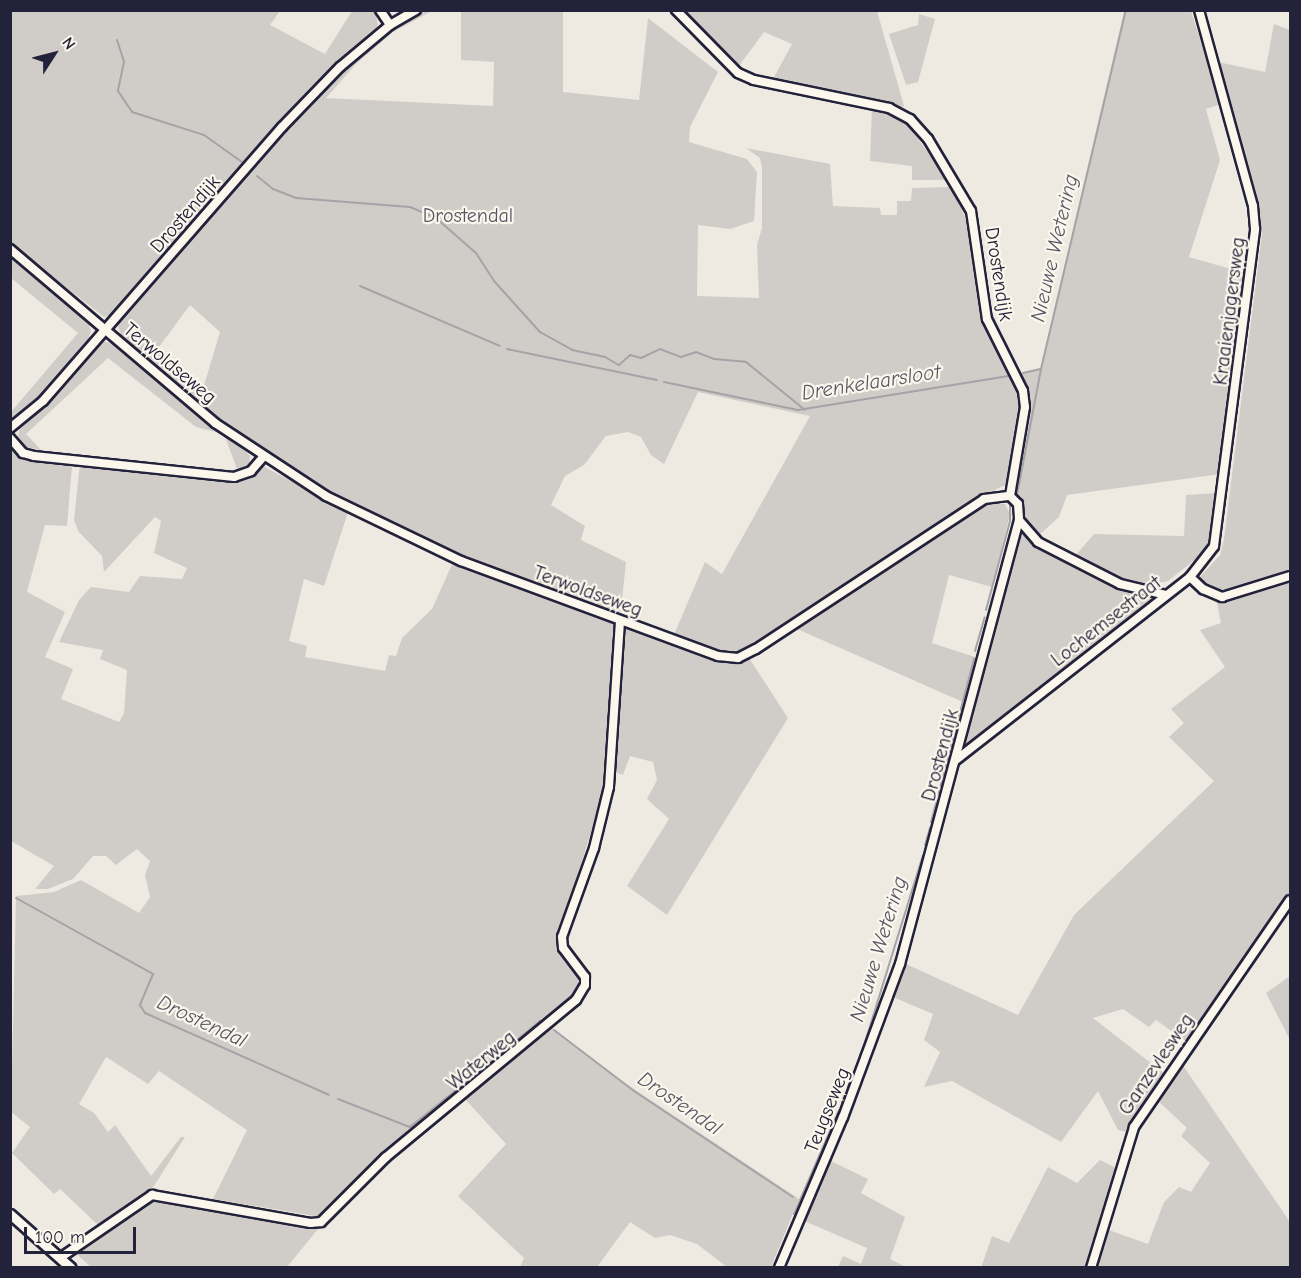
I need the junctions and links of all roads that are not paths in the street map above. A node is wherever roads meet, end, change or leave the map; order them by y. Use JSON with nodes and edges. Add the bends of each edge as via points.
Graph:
{"nodes":[{"id":1,"x":380,"y":10,"type":"edge"},
{"id":2,"x":416,"y":10,"type":"edge"},
{"id":3,"x":676,"y":10,"type":"edge"},
{"id":4,"x":1199,"y":10,"type":"edge"},
{"id":5,"x":390,"y":26,"type":"junction"},
{"id":6,"x":10,"y":249,"type":"edge"},
{"id":7,"x":106,"y":330,"type":"junction"},
{"id":8,"x":10,"y":428,"type":"edge"},
{"id":9,"x":10,"y":438,"type":"edge"},
{"id":10,"x":263,"y":457,"type":"junction"},
{"id":11,"x":1012,"y":498,"type":"junction"},
{"id":12,"x":1018,"y":520,"type":"junction"},
{"id":13,"x":1290,"y":576,"type":"edge"},
{"id":14,"x":1190,"y":577,"type":"junction"},
{"id":15,"x":1166,"y":594,"type":"junction"},
{"id":16,"x":620,"y":621,"type":"junction"},
{"id":17,"x":956,"y":760,"type":"junction"},
{"id":18,"x":1290,"y":900,"type":"edge"},
{"id":19,"x":900,"y":964,"type":"joint"},
{"id":20,"x":10,"y":1214,"type":"edge"},
{"id":21,"x":60,"y":1258,"type":"junction"},
{"id":22,"x":71,"y":1268,"type":"edge"},
{"id":23,"x":779,"y":1268,"type":"edge"},
{"id":24,"x":1091,"y":1268,"type":"edge"}],
"edges":[{"from":1,"to":5,"type":"street"},
{"from":2,"to":5,"type":"street","name":"Drostendijk"},
{"from":3,"to":11,"type":"street","name":"Drostendijk","via":[[738,74],[890,108],[910,119],[928,139],[971,211],[987,318],[1023,391],[1025,407]]},
{"from":4,"to":14,"type":"street","name":"Kraaienjagersweg","via":[[1256,229],[1218,532],[1206,561]]},
{"from":5,"to":7,"type":"street","name":"Drostendijk","via":[[340,67],[282,127]]},
{"from":6,"to":7,"type":"street","name":"Terwoldseweg"},
{"from":7,"to":8,"type":"street","name":"Drostendijk","via":[[43,401]]},
{"from":7,"to":10,"type":"street","name":"Terwoldseweg","via":[[208,417]]},
{"from":9,"to":10,"type":"street","via":[[23,453],[34,456],[234,477],[251,471]]},
{"from":10,"to":16,"type":"street","name":"Terwoldseweg","via":[[326,496],[462,561]]},
{"from":11,"to":12,"type":"street"},
{"from":11,"to":16,"type":"street","name":"Terwoldseweg","via":[[993,496],[974,505],[830,603],[738,658],[718,656]]},
{"from":12,"to":15,"type":"street","via":[[1038,542],[1120,584]]},
{"from":12,"to":17,"type":"street","name":"Drostendijk"},
{"from":13,"to":14,"type":"street","name":"Lochemsestraat","via":[[1222,597],[1203,589]]},
{"from":14,"to":15,"type":"street","name":"Lochemsestraat"},
{"from":15,"to":17,"type":"street","name":"Lochemsestraat"},
{"from":16,"to":21,"type":"street","name":"Waterweg","via":[[612,771],[594,848],[562,937],[563,948],[585,976],[585,985],[576,1000],[385,1158],[321,1222],[152,1195]]},
{"from":17,"to":19,"type":"street","name":"Drostendijk"},
{"from":18,"to":24,"type":"street","name":"Ganzevlesweg","via":[[1134,1127]]},
{"from":19,"to":23,"type":"street","name":"Teugseweg","via":[[843,1117]]},
{"from":20,"to":21,"type":"main road"},
{"from":21,"to":22,"type":"main road"}]}
